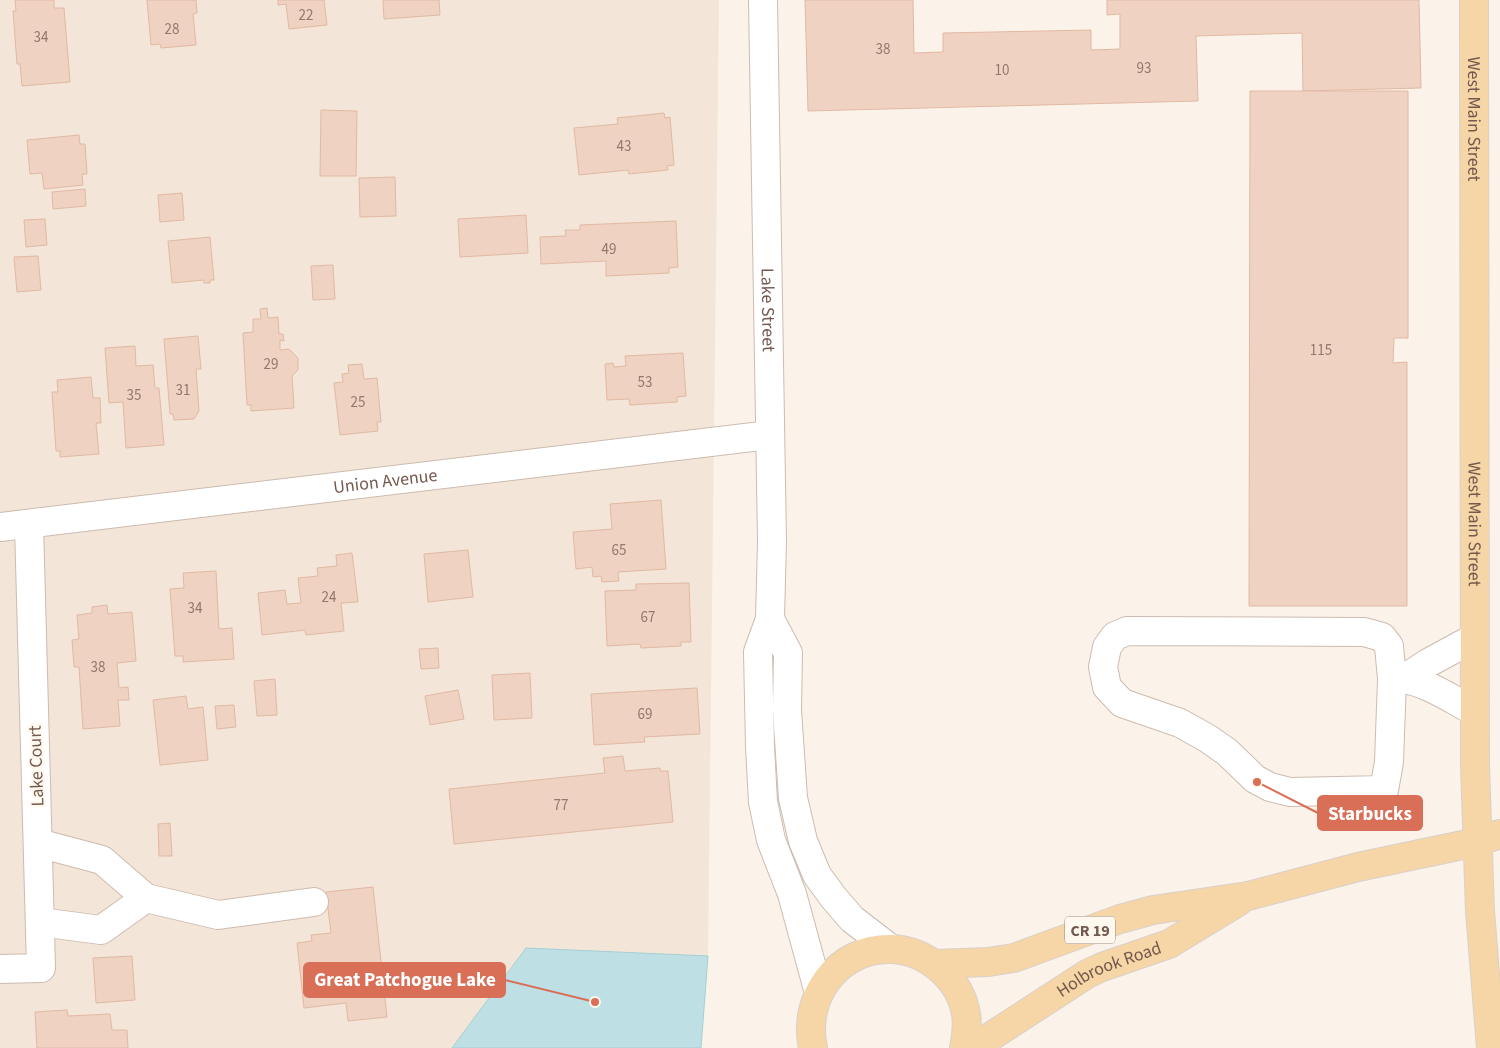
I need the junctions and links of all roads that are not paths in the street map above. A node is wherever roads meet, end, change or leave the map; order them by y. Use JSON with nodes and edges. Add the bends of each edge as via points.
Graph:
{"nodes":[{"id":1,"x":763,"y":0,"type":"edge"},
{"id":2,"x":1474,"y":0,"type":"edge"},
{"id":3,"x":770,"y":435,"type":"junction"},
{"id":4,"x":29,"y":525,"type":"junction"},
{"id":5,"x":0,"y":528,"type":"edge"},
{"id":6,"x":770,"y":619,"type":"junction"},
{"id":7,"x":1474,"y":638,"type":"junction"},
{"id":8,"x":1398,"y":679,"type":"junction"},
{"id":9,"x":1474,"y":711,"type":"junction"},
{"id":10,"x":1489,"y":838,"type":"edge"},
{"id":11,"x":38,"y":843,"type":"junction"},
{"id":12,"x":1248,"y":896,"type":"junction"},
{"id":13,"x":146,"y":898,"type":"junction"},
{"id":14,"x":314,"y":902,"type":"dead end"},
{"id":15,"x":40,"y":922,"type":"junction"},
{"id":16,"x":891,"y":949,"type":"junction"},
{"id":17,"x":934,"y":964,"type":"junction"},
{"id":18,"x":0,"y":969,"type":"edge"},
{"id":19,"x":818,"y":993,"type":"junction"},
{"id":20,"x":813,"y":1048,"type":"edge"},
{"id":21,"x":964,"y":1048,"type":"edge"},
{"id":22,"x":973,"y":1048,"type":"edge"},
{"id":23,"x":1491,"y":1048,"type":"edge"}],
"edges":[{"from":1,"to":3,"type":"street","name":"Lake Street"},
{"from":2,"to":7,"type":"main road","name":"West Main Street"},
{"from":3,"to":4,"type":"street","name":"Union Avenue"},
{"from":3,"to":6,"type":"street","name":"Lake Street"},
{"from":4,"to":5,"type":"street","name":"Union Avenue"},
{"from":4,"to":11,"type":"street","name":"Lake Court"},
{"from":6,"to":16,"type":"street","via":[[788,653],[787,710],[793,798],[803,841],[817,875],[833,897],[852,920]]},
{"from":6,"to":19,"type":"street","via":[[758,652],[764,802],[771,840],[792,894]]},
{"from":7,"to":8,"type":"street"},
{"from":7,"to":9,"type":"main road","name":"West Main Street"},
{"from":8,"to":8,"type":"street","via":[[1390,646],[1382,637],[1364,632],[1127,631],[1115,636],[1107,647],[1102,667],[1107,687],[1122,703],[1180,723],[1227,752],[1255,779],[1290,792],[1384,790]]},
{"from":8,"to":9,"type":"street","via":[[1421,684]]},
{"from":9,"to":10,"type":"main road","name":"West Main Street"},
{"from":10,"to":12,"type":"main road","name":"Holbrook Road","number":"CR 19"},
{"from":10,"to":23,"type":"main road","name":"West Main Street","via":[[1480,911]]},
{"from":11,"to":13,"type":"street","via":[[102,860]]},
{"from":11,"to":15,"type":"street","name":"Lake Court"},
{"from":12,"to":17,"type":"main road","name":"Holbrook Road","number":"CR 19","via":[[1153,910],[1014,958]]},
{"from":12,"to":22,"type":"main road","name":"Holbrook Road","number":"CR 19","via":[[1169,944],[1087,974]]},
{"from":13,"to":14,"type":"street","via":[[218,915]]},
{"from":13,"to":15,"type":"street","via":[[101,930]]},
{"from":15,"to":18,"type":"street","name":"Lake Court","via":[[40,968]]},
{"from":16,"to":17,"type":"main road","name":"Holbrook Road","number":"CR 19","via":[[914,953]]},
{"from":16,"to":19,"type":"main road","name":"Holbrook Road","number":"CR 19","via":[[869,952],[848,960],[831,974]]},
{"from":17,"to":21,"type":"main road","name":"Holbrook Road","number":"CR 19","via":[[960,995],[966,1014]]},
{"from":19,"to":20,"type":"main road","name":"Holbrook Road","number":"CR 19","via":[[811,1013]]}]}
